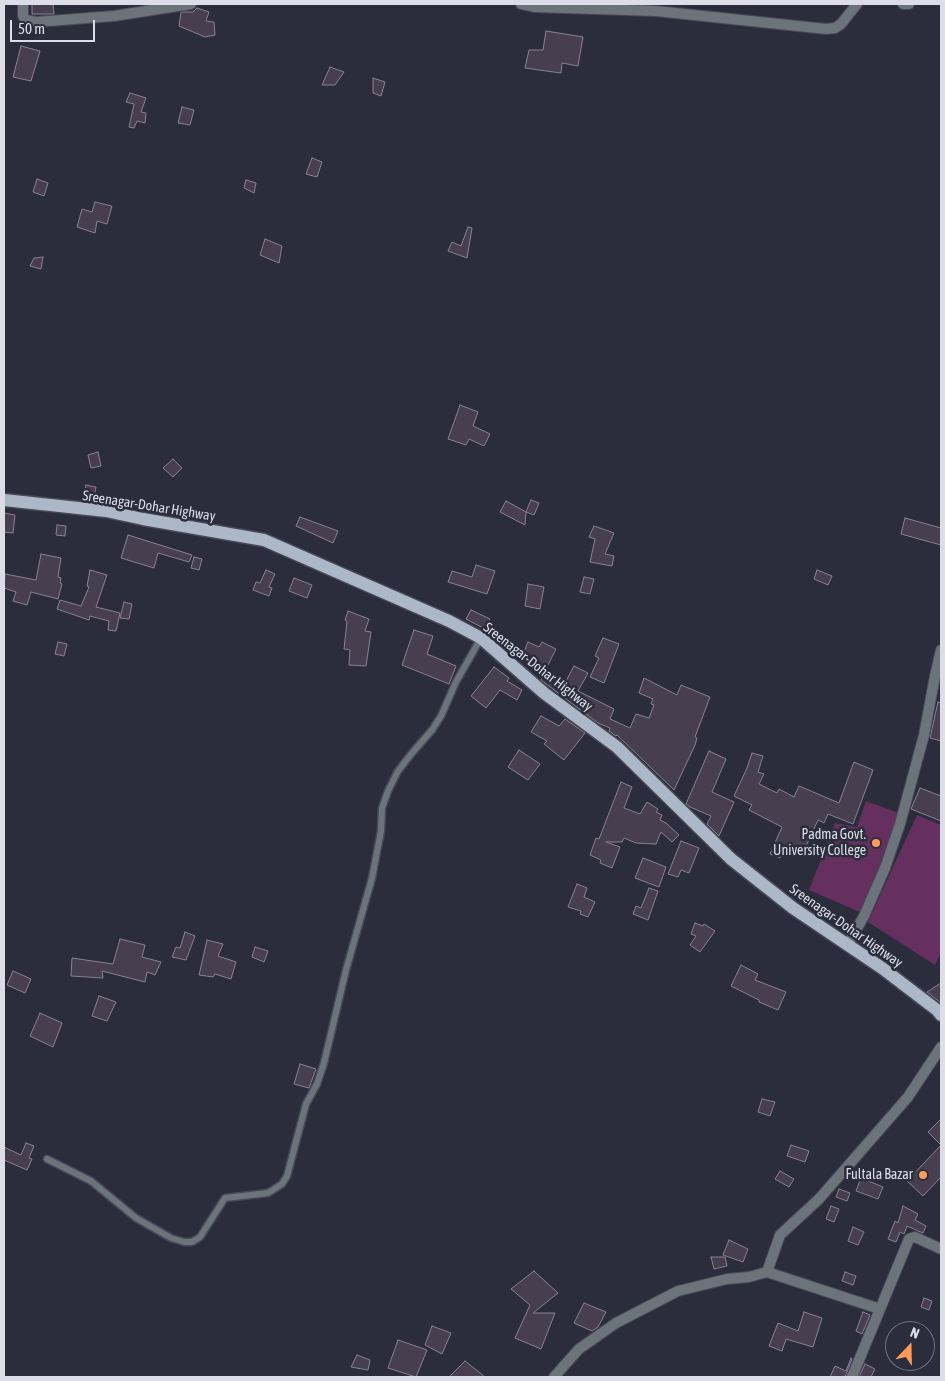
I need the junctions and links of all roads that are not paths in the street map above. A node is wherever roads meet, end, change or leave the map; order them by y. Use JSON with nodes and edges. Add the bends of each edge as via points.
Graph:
{"nodes":[{"id":1,"x":23,"y":4,"type":"edge"},
{"id":2,"x":190,"y":4,"type":"edge"},
{"id":3,"x":520,"y":4,"type":"edge"},
{"id":4,"x":857,"y":4,"type":"edge"},
{"id":5,"x":903,"y":4,"type":"edge"},
{"id":6,"x":909,"y":4,"type":"edge"},
{"id":7,"x":4,"y":500,"type":"edge"},
{"id":8,"x":481,"y":638,"type":"junction"},
{"id":9,"x":941,"y":650,"type":"edge"},
{"id":10,"x":848,"y":944,"type":"junction"},
{"id":11,"x":941,"y":1014,"type":"edge"},
{"id":12,"x":941,"y":1047,"type":"edge"},
{"id":13,"x":47,"y":1159,"type":"dead end"},
{"id":14,"x":941,"y":1249,"type":"edge"},
{"id":15,"x":766,"y":1272,"type":"junction"},
{"id":16,"x":880,"y":1309,"type":"junction"},
{"id":17,"x":554,"y":1377,"type":"edge"},
{"id":18,"x":852,"y":1377,"type":"edge"}],
"edges":[{"from":1,"to":2,"type":"street","via":[[23,16],[36,22],[114,16]]},
{"from":3,"to":4,"type":"street","via":[[656,11],[826,29],[841,24]]},
{"from":5,"to":6,"type":"street"},
{"from":7,"to":8,"type":"main road","name":"Sreenagar-Dohar Highway","via":[[106,511],[264,540]]},
{"from":8,"to":10,"type":"main road","name":"Sreenagar-Dohar Highway","via":[[544,693],[617,747],[731,859],[793,908]]},
{"from":8,"to":13,"type":"lane","via":[[441,716],[398,772],[388,791],[382,808],[372,878],[324,1063],[306,1104],[282,1184],[268,1193],[225,1198],[200,1237],[184,1242],[136,1218],[91,1181]]},
{"from":9,"to":10,"type":"street","via":[[924,735],[900,824],[885,868]]},
{"from":10,"to":11,"type":"main road","name":"Sreenagar-Dohar Highway"},
{"from":12,"to":15,"type":"street","via":[[908,1097],[819,1199],[780,1235]]},
{"from":14,"to":16,"type":"street","via":[[915,1237],[909,1239]]},
{"from":15,"to":16,"type":"street"},
{"from":15,"to":17,"type":"street","via":[[678,1290],[616,1323],[580,1350]]},
{"from":16,"to":18,"type":"street"}]}
